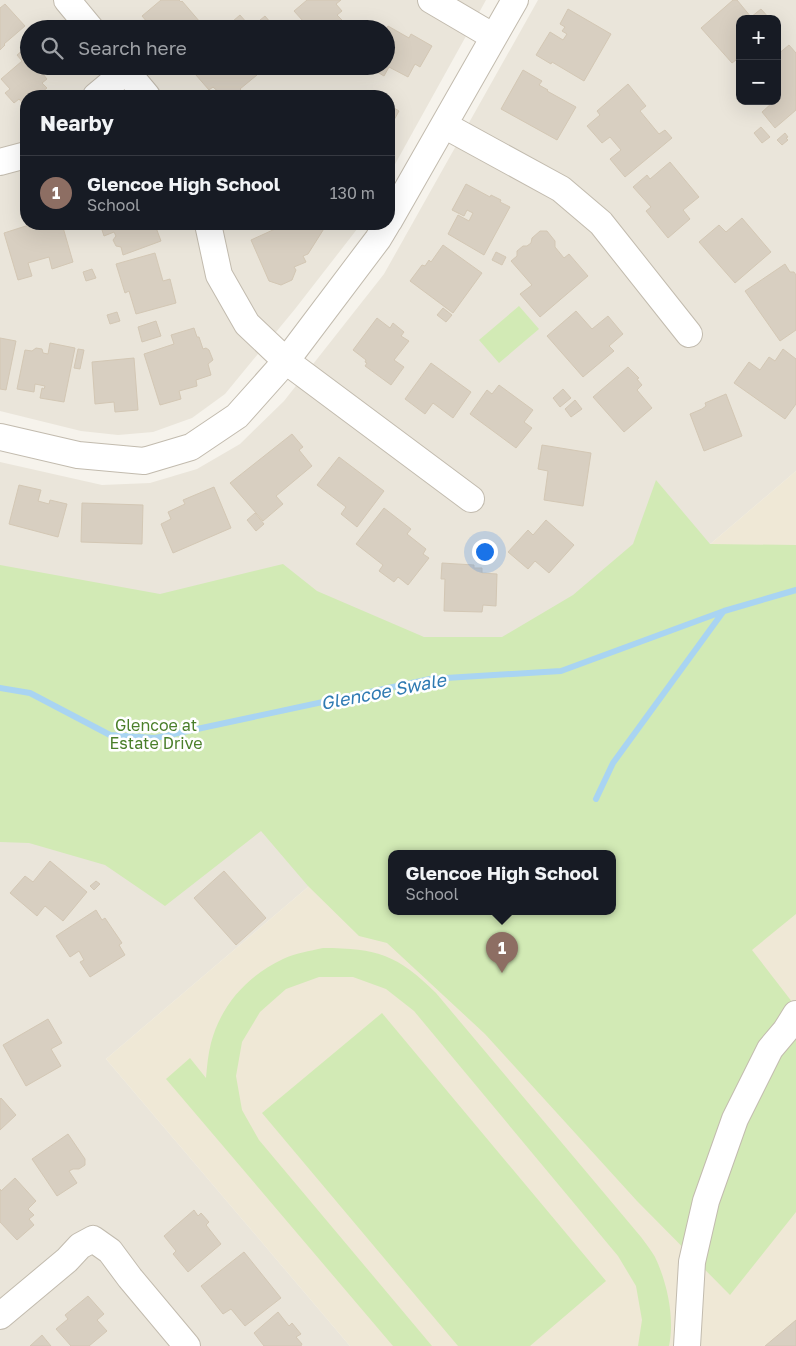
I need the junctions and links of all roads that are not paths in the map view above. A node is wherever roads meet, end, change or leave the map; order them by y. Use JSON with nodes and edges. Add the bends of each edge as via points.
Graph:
{"nodes":[{"id":1,"x":66,"y":0,"type":"edge"},
{"id":2,"x":431,"y":0,"type":"edge"},
{"id":3,"x":515,"y":0,"type":"edge"},
{"id":4,"x":83,"y":20,"type":"edge"},
{"id":5,"x":494,"y":38,"type":"junction"},
{"id":6,"x":118,"y":75,"type":"edge"},
{"id":7,"x":129,"y":75,"type":"edge"},
{"id":8,"x":102,"y":90,"type":"edge"},
{"id":9,"x":142,"y":90,"type":"edge"},
{"id":10,"x":444,"y":125,"type":"junction"},
{"id":11,"x":20,"y":157,"type":"edge"},
{"id":12,"x":0,"y":162,"type":"edge"},
{"id":13,"x":395,"y":210,"type":"edge"},
{"id":14,"x":209,"y":230,"type":"edge"},
{"id":15,"x":383,"y":230,"type":"edge"},
{"id":16,"x":689,"y":334,"type":"dead end"},
{"id":17,"x":286,"y":361,"type":"junction"},
{"id":18,"x":0,"y":437,"type":"edge"},
{"id":19,"x":471,"y":499,"type":"dead end"},
{"id":20,"x":796,"y":1014,"type":"edge"},
{"id":21,"x":0,"y":1316,"type":"edge"},
{"id":22,"x":187,"y":1346,"type":"edge"},
{"id":23,"x":687,"y":1346,"type":"edge"}],
"edges":[{"from":1,"to":4,"type":"street"},
{"from":2,"to":5,"type":"street"},
{"from":3,"to":5,"type":"street"},
{"from":5,"to":10,"type":"street"},
{"from":6,"to":8,"type":"street"},
{"from":7,"to":9,"type":"street"},
{"from":10,"to":13,"type":"street"},
{"from":10,"to":16,"type":"street","via":[[562,189],[601,222]]},
{"from":11,"to":12,"type":"street"},
{"from":14,"to":17,"type":"street","via":[[219,275],[247,324]]},
{"from":15,"to":17,"type":"street"},
{"from":17,"to":18,"type":"street","via":[[237,416],[191,447],[144,461],[78,455]]},
{"from":17,"to":19,"type":"street"},
{"from":20,"to":23,"type":"street","via":[[770,1049],[735,1119],[706,1201],[692,1262]]},
{"from":21,"to":22,"type":"street","via":[[93,1238],[110,1251]]}]}
